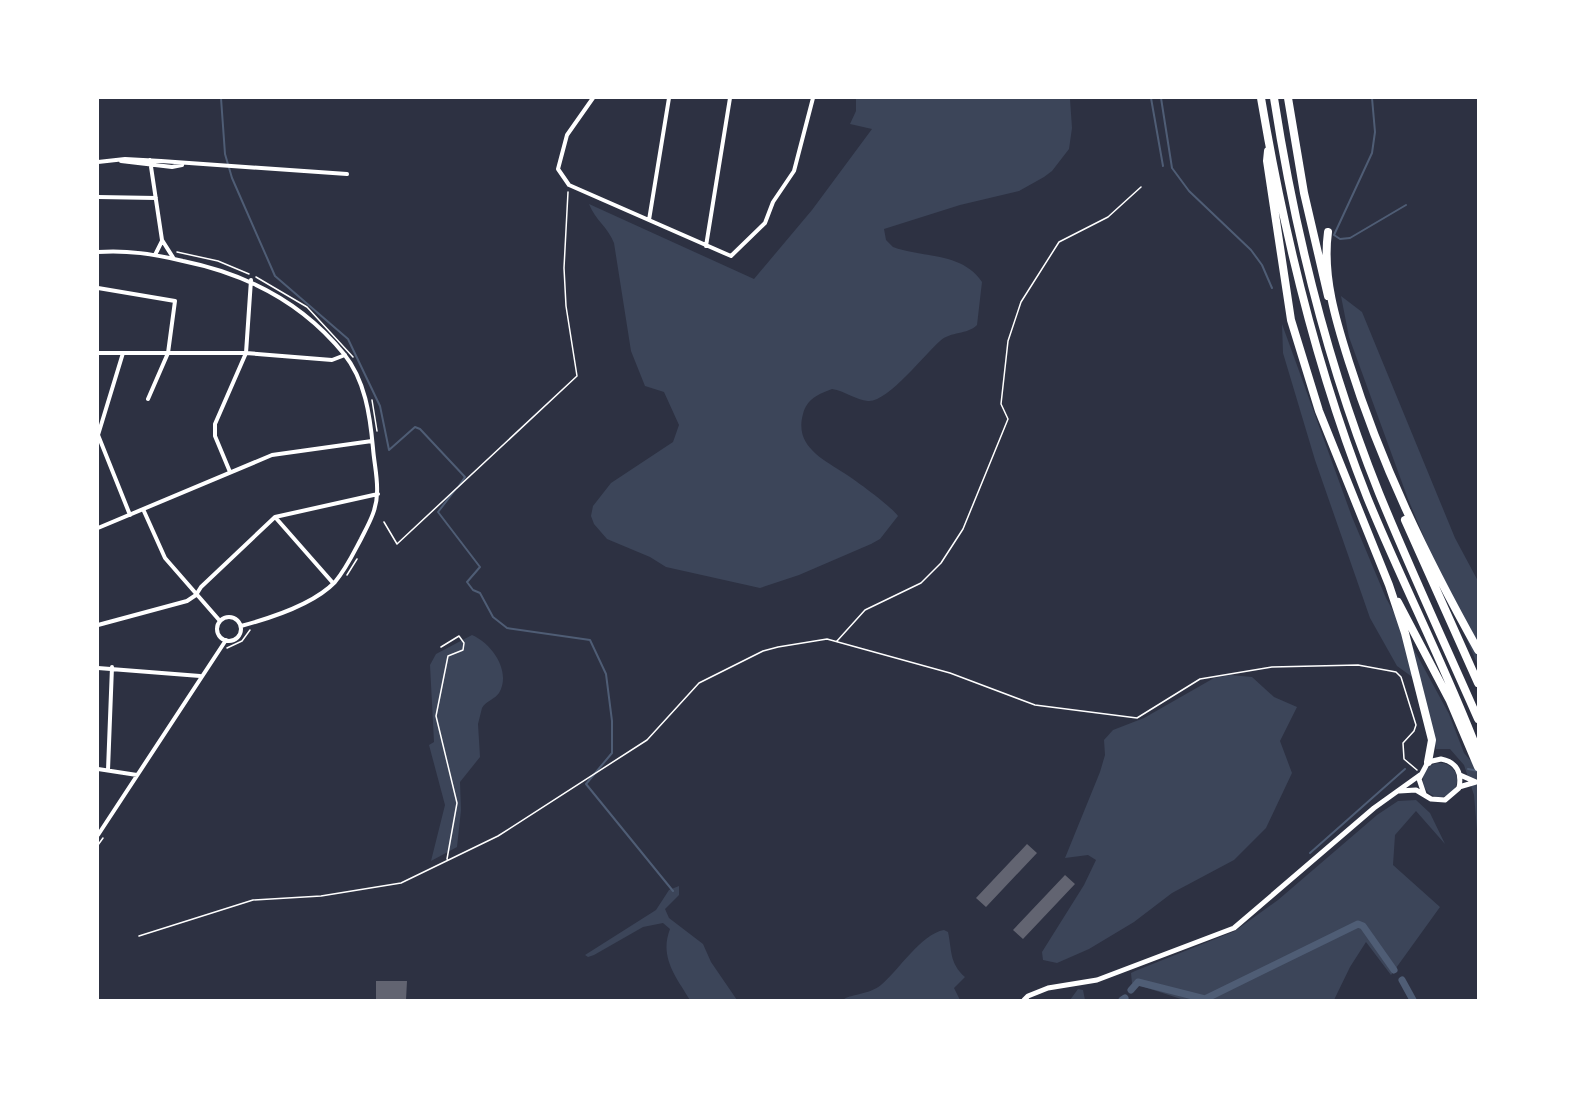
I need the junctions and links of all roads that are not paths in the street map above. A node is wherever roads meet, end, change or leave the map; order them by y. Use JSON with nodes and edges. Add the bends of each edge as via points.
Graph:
{"nodes":[{"id":1,"x":593,"y":98,"type":"edge"},
{"id":2,"x":669,"y":98,"type":"edge"},
{"id":3,"x":730,"y":98,"type":"edge"},
{"id":4,"x":813,"y":98,"type":"edge"},
{"id":5,"x":1261,"y":98,"type":"edge"},
{"id":6,"x":1275,"y":98,"type":"edge"},
{"id":7,"x":1288,"y":98,"type":"edge"},
{"id":8,"x":1269,"y":144,"type":"junction"},
{"id":9,"x":98,"y":162,"type":"edge"},
{"id":10,"x":151,"y":163,"type":"junction"},
{"id":11,"x":347,"y":174,"type":"dead end"},
{"id":12,"x":98,"y":197,"type":"edge"},
{"id":13,"x":156,"y":198,"type":"junction"},
{"id":14,"x":649,"y":220,"type":"junction"},
{"id":15,"x":1328,"y":232,"type":"dead end"},
{"id":16,"x":162,"y":240,"type":"junction"},
{"id":17,"x":706,"y":246,"type":"junction"},
{"id":18,"x":98,"y":252,"type":"edge"},
{"id":19,"x":155,"y":255,"type":"junction"},
{"id":20,"x":174,"y":259,"type":"junction"},
{"id":21,"x":251,"y":280,"type":"junction"},
{"id":22,"x":98,"y":288,"type":"edge"},
{"id":23,"x":1335,"y":314,"type":"junction"},
{"id":24,"x":98,"y":353,"type":"edge"},
{"id":25,"x":123,"y":353,"type":"junction"},
{"id":26,"x":168,"y":353,"type":"junction"},
{"id":27,"x":246,"y":353,"type":"junction"},
{"id":28,"x":345,"y":355,"type":"junction"},
{"id":29,"x":148,"y":399,"type":"dead end"},
{"id":30,"x":98,"y":436,"type":"edge"},
{"id":31,"x":372,"y":441,"type":"junction"},
{"id":32,"x":1385,"y":467,"type":"junction"},
{"id":33,"x":230,"y":472,"type":"junction"},
{"id":34,"x":378,"y":494,"type":"junction"},
{"id":35,"x":143,"y":509,"type":"junction"},
{"id":36,"x":129,"y":515,"type":"junction"},
{"id":37,"x":275,"y":517,"type":"junction"},
{"id":38,"x":98,"y":528,"type":"edge"},
{"id":39,"x":333,"y":583,"type":"junction"},
{"id":40,"x":1389,"y":585,"type":"junction"},
{"id":41,"x":196,"y":595,"type":"junction"},
{"id":42,"x":220,"y":621,"type":"junction"},
{"id":43,"x":98,"y":625,"type":"edge"},
{"id":44,"x":241,"y":626,"type":"junction"},
{"id":45,"x":225,"y":640,"type":"junction"},
{"id":46,"x":1479,"y":650,"type":"edge"},
{"id":47,"x":112,"y":667,"type":"junction"},
{"id":48,"x":98,"y":668,"type":"edge"},
{"id":49,"x":200,"y":676,"type":"junction"},
{"id":50,"x":1479,"y":683,"type":"edge"},
{"id":51,"x":1479,"y":718,"type":"edge"},
{"id":52,"x":1477,"y":754,"type":"edge"},
{"id":53,"x":1428,"y":762,"type":"junction"},
{"id":54,"x":1479,"y":767,"type":"edge"},
{"id":55,"x":98,"y":769,"type":"edge"},
{"id":56,"x":108,"y":770,"type":"junction"},
{"id":57,"x":137,"y":774,"type":"junction"},
{"id":58,"x":1420,"y":775,"type":"junction"},
{"id":59,"x":1460,"y":776,"type":"junction"},
{"id":60,"x":1459,"y":787,"type":"junction"},
{"id":61,"x":1399,"y":791,"type":"junction"},
{"id":62,"x":1424,"y":794,"type":"junction"},
{"id":63,"x":98,"y":835,"type":"edge"},
{"id":64,"x":1024,"y":1000,"type":"edge"}],
"edges":[{"from":1,"to":14,"type":"street","via":[[567,135],[558,169],[569,185]]},
{"from":2,"to":14,"type":"street"},
{"from":3,"to":17,"type":"street"},
{"from":4,"to":17,"type":"street","via":[[794,171],[773,202],[765,223],[731,256]]},
{"from":5,"to":8,"type":"highway"},
{"from":6,"to":51,"type":"highway","via":[[1306,262],[1331,356],[1379,493]]},
{"from":7,"to":23,"type":"highway","via":[[1304,193]]},
{"from":8,"to":40,"type":"highway","via":[[1266,161],[1291,320],[1341,471]]},
{"from":8,"to":52,"type":"highway","via":[[1299,284],[1332,400],[1375,517]]},
{"from":9,"to":10,"type":"street"},
{"from":10,"to":11,"type":"street"},
{"from":10,"to":13,"type":"street"},
{"from":12,"to":13,"type":"street"},
{"from":13,"to":16,"type":"street"},
{"from":14,"to":17,"type":"street"},
{"from":15,"to":23,"type":"highway","via":[[1326,250]]},
{"from":16,"to":19,"type":"street"},
{"from":16,"to":20,"type":"street"},
{"from":18,"to":19,"type":"street","via":[[125,250]]},
{"from":19,"to":20,"type":"street"},
{"from":20,"to":21,"type":"street"},
{"from":21,"to":27,"type":"street"},
{"from":21,"to":28,"type":"street","via":[[302,311]]},
{"from":22,"to":26,"type":"street","via":[[175,301]]},
{"from":23,"to":32,"type":"highway"},
{"from":24,"to":25,"type":"street"},
{"from":25,"to":26,"type":"street"},
{"from":25,"to":30,"type":"street"},
{"from":26,"to":27,"type":"street"},
{"from":26,"to":29,"type":"street"},
{"from":27,"to":28,"type":"street","via":[[332,360]]},
{"from":27,"to":33,"type":"street","via":[[215,424],[215,436]]},
{"from":28,"to":31,"type":"street","via":[[367,403]]},
{"from":30,"to":36,"type":"street"},
{"from":31,"to":33,"type":"street","via":[[272,455]]},
{"from":31,"to":34,"type":"street"},
{"from":32,"to":46,"type":"highway"},
{"from":32,"to":50,"type":"highway","via":[[1423,563]]},
{"from":33,"to":35,"type":"street"},
{"from":34,"to":37,"type":"street"},
{"from":34,"to":39,"type":"street","via":[[375,511],[363,535]]},
{"from":35,"to":36,"type":"street"},
{"from":35,"to":41,"type":"street","via":[[165,558]]},
{"from":36,"to":38,"type":"street"},
{"from":37,"to":39,"type":"street"},
{"from":37,"to":41,"type":"street"},
{"from":39,"to":44,"type":"street","via":[[301,604]]},
{"from":40,"to":52,"type":"highway"},
{"from":40,"to":53,"type":"highway","via":[[1432,740]]},
{"from":41,"to":42,"type":"street"},
{"from":41,"to":43,"type":"street","via":[[187,601]]},
{"from":42,"to":44,"type":"street","via":[[232,617]]},
{"from":42,"to":45,"type":"street","via":[[218,632]]},
{"from":44,"to":45,"type":"street","via":[[238,637]]},
{"from":45,"to":49,"type":"street"},
{"from":47,"to":48,"type":"street"},
{"from":47,"to":49,"type":"street"},
{"from":47,"to":56,"type":"street"},
{"from":49,"to":57,"type":"street"},
{"from":52,"to":54,"type":"highway"},
{"from":53,"to":58,"type":"street"},
{"from":53,"to":59,"type":"street","via":[[1449,760]]},
{"from":55,"to":56,"type":"street"},
{"from":56,"to":57,"type":"street"},
{"from":57,"to":63,"type":"street"},
{"from":58,"to":61,"type":"street"},
{"from":58,"to":62,"type":"street"},
{"from":59,"to":60,"type":"street"},
{"from":59,"to":60,"type":"street","via":[[1476,782]]},
{"from":60,"to":62,"type":"street","via":[[1445,800]]},
{"from":61,"to":62,"type":"street","via":[[1416,790]]},
{"from":61,"to":64,"type":"street","via":[[1234,928],[1097,980],[1042,990]]}]}
